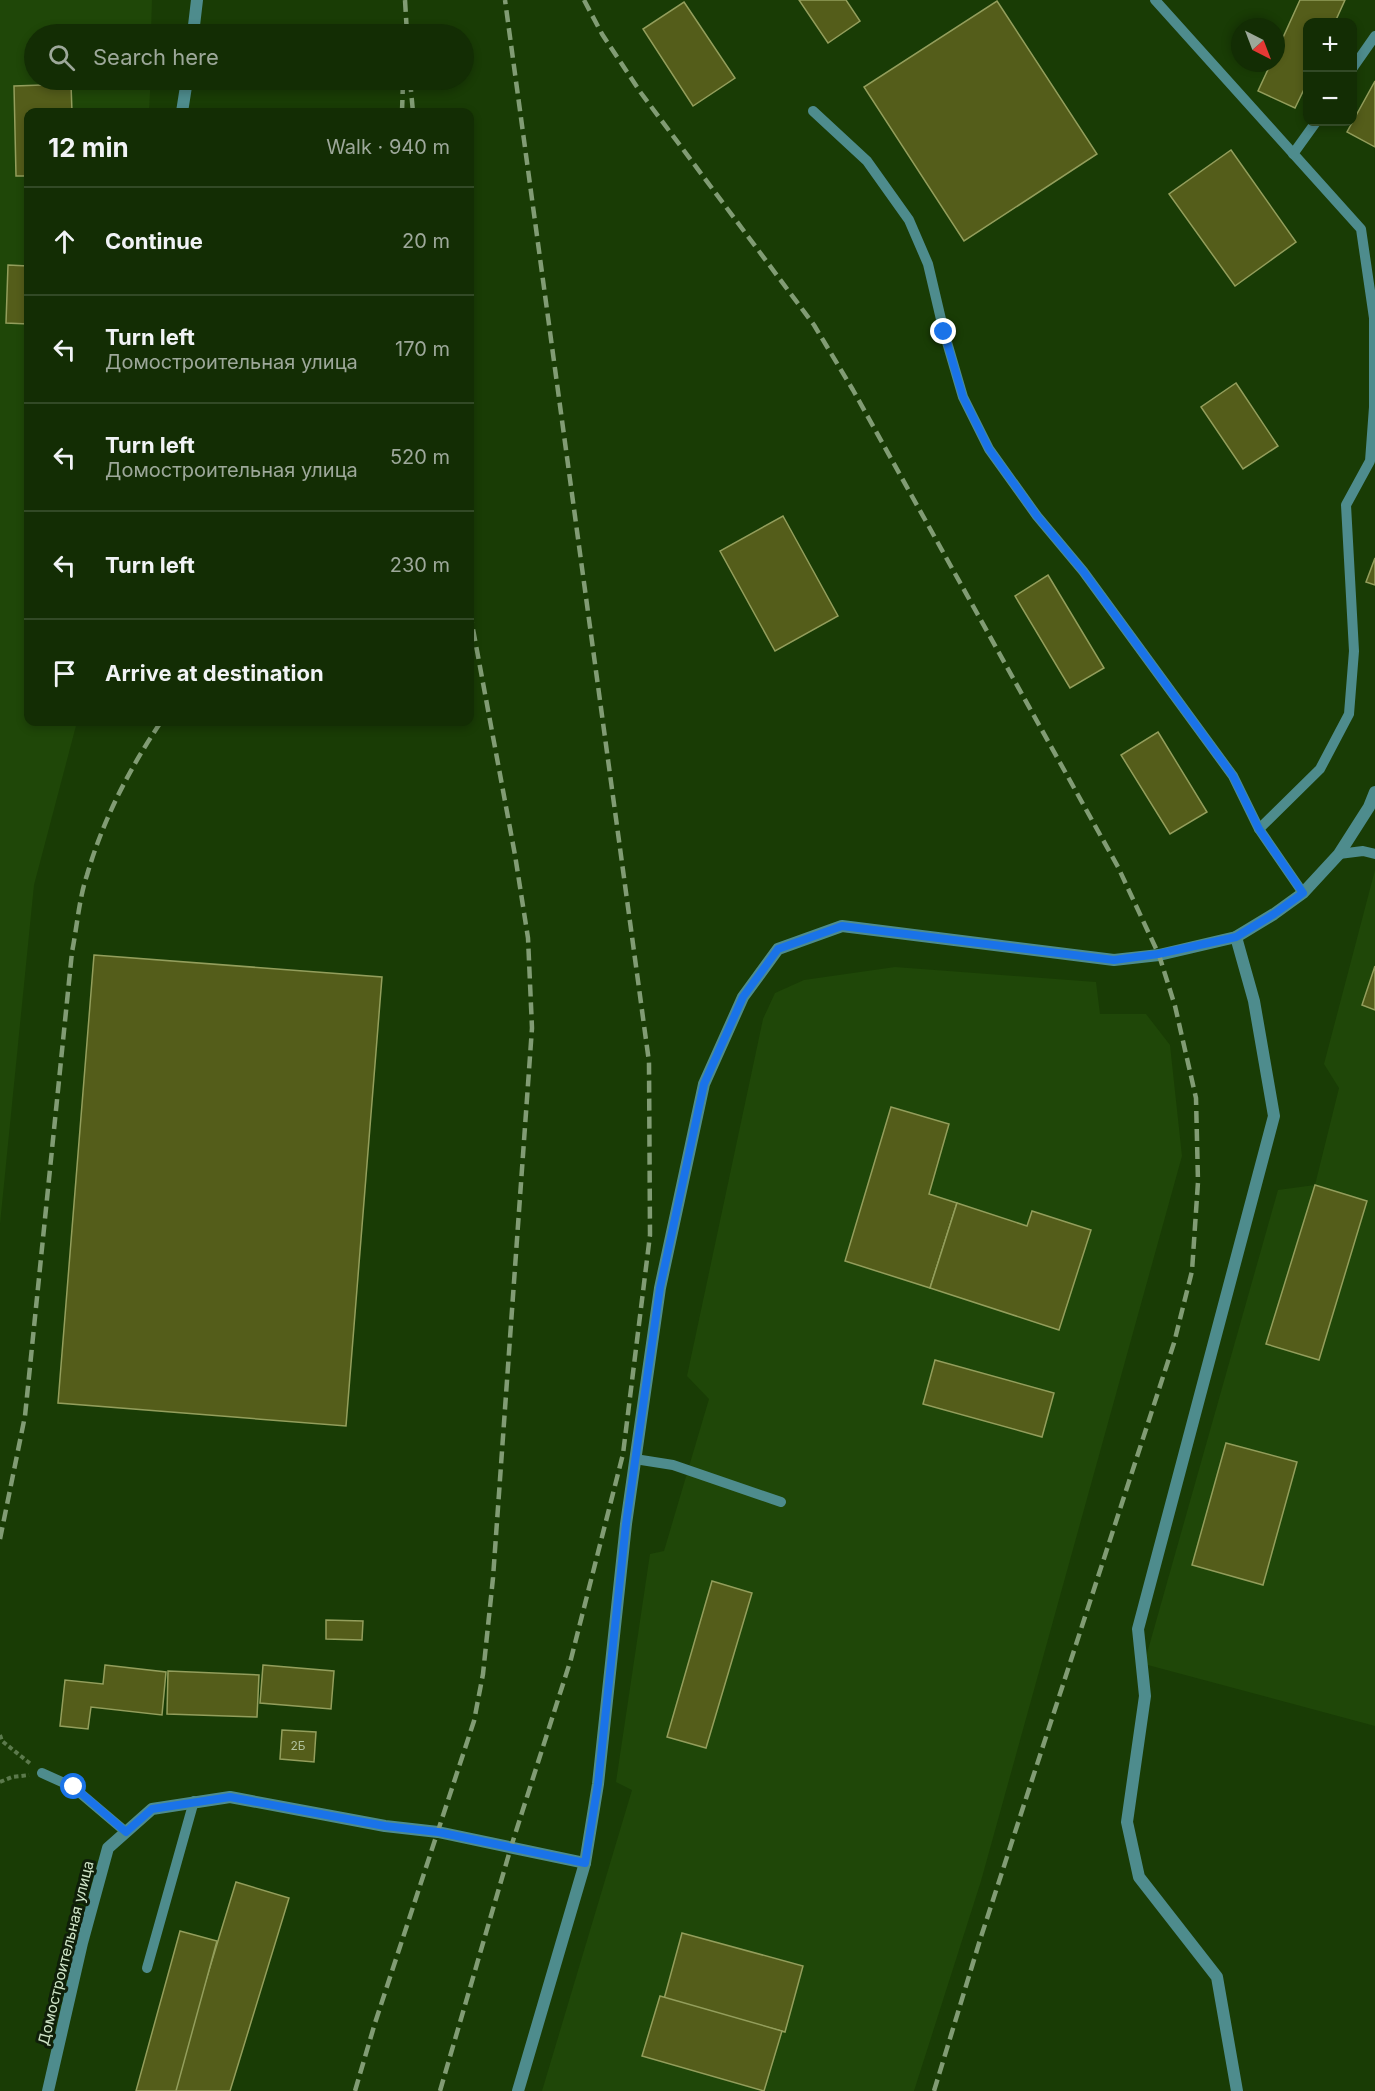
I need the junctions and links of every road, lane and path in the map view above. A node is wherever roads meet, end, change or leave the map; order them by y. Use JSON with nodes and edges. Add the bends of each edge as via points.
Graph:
{"nodes":[{"id":1,"x":197,"y":0,"type":"edge"},
{"id":2,"x":1155,"y":0,"type":"edge"},
{"id":3,"x":194,"y":24,"type":"edge"},
{"id":4,"x":1375,"y":36,"type":"edge"},
{"id":5,"x":1357,"y":63,"type":"edge"},
{"id":6,"x":185,"y":90,"type":"edge"},
{"id":7,"x":182,"y":108,"type":"edge"},
{"id":8,"x":813,"y":111,"type":"dead end"},
{"id":9,"x":1313,"y":126,"type":"edge"},
{"id":10,"x":1293,"y":154,"type":"junction"},
{"id":11,"x":1375,"y":792,"type":"edge"},
{"id":12,"x":1259,"y":829,"type":"junction"},
{"id":13,"x":1339,"y":854,"type":"junction"},
{"id":14,"x":1375,"y":854,"type":"edge"},
{"id":15,"x":1303,"y":893,"type":"junction"},
{"id":16,"x":1236,"y":937,"type":"junction"},
{"id":17,"x":635,"y":1460,"type":"junction"},
{"id":18,"x":781,"y":1502,"type":"dead end"},
{"id":19,"x":0,"y":1735,"type":"edge"},
{"id":20,"x":42,"y":1773,"type":"junction"},
{"id":21,"x":0,"y":1782,"type":"edge"},
{"id":22,"x":194,"y":1801,"type":"junction"},
{"id":23,"x":126,"y":1832,"type":"junction"},
{"id":24,"x":585,"y":1863,"type":"junction"},
{"id":25,"x":147,"y":1968,"type":"dead end"},
{"id":26,"x":48,"y":2091,"type":"edge"},
{"id":27,"x":518,"y":2091,"type":"edge"},
{"id":28,"x":1237,"y":2091,"type":"edge"}],
"edges":[{"from":1,"to":3,"type":"street"},
{"from":2,"to":10,"type":"lane"},
{"from":4,"to":5,"type":"lane"},
{"from":6,"to":7,"type":"street"},
{"from":8,"to":12,"type":"lane","via":[[867,161],[909,220],[928,264],[963,397],[989,449],[1233,776]]},
{"from":9,"to":10,"type":"lane"},
{"from":10,"to":12,"type":"lane","via":[[1361,229],[1374,318],[1374,407],[1370,461],[1346,505],[1354,651],[1349,714],[1320,769]]},
{"from":11,"to":13,"type":"street"},
{"from":12,"to":15,"type":"lane"},
{"from":13,"to":14,"type":"lane"},
{"from":13,"to":15,"type":"street"},
{"from":15,"to":16,"type":"street"},
{"from":16,"to":17,"type":"street","via":[[1114,960],[842,926],[778,949],[743,997],[704,1084],[660,1288]]},
{"from":16,"to":28,"type":"street","via":[[1254,1001],[1274,1116],[1138,1629],[1145,1696],[1127,1822],[1138,1877],[1217,1977]]},
{"from":17,"to":18,"type":"lane","via":[[673,1464]]},
{"from":17,"to":24,"type":"street","via":[[598,1784]]},
{"from":19,"to":20,"type":"path","via":[[2,1741]]},
{"from":20,"to":21,"type":"path"},
{"from":20,"to":23,"type":"lane","via":[[74,1787]]},
{"from":22,"to":23,"type":"street","name":"Домостроительная улица","via":[[152,1809]]},
{"from":22,"to":24,"type":"street","name":"Домостроительная улица","via":[[230,1797],[438,1832]]},
{"from":22,"to":25,"type":"lane"},
{"from":23,"to":26,"type":"street","name":"Домостроительная улица","via":[[108,1848]]},
{"from":24,"to":27,"type":"street"}]}
